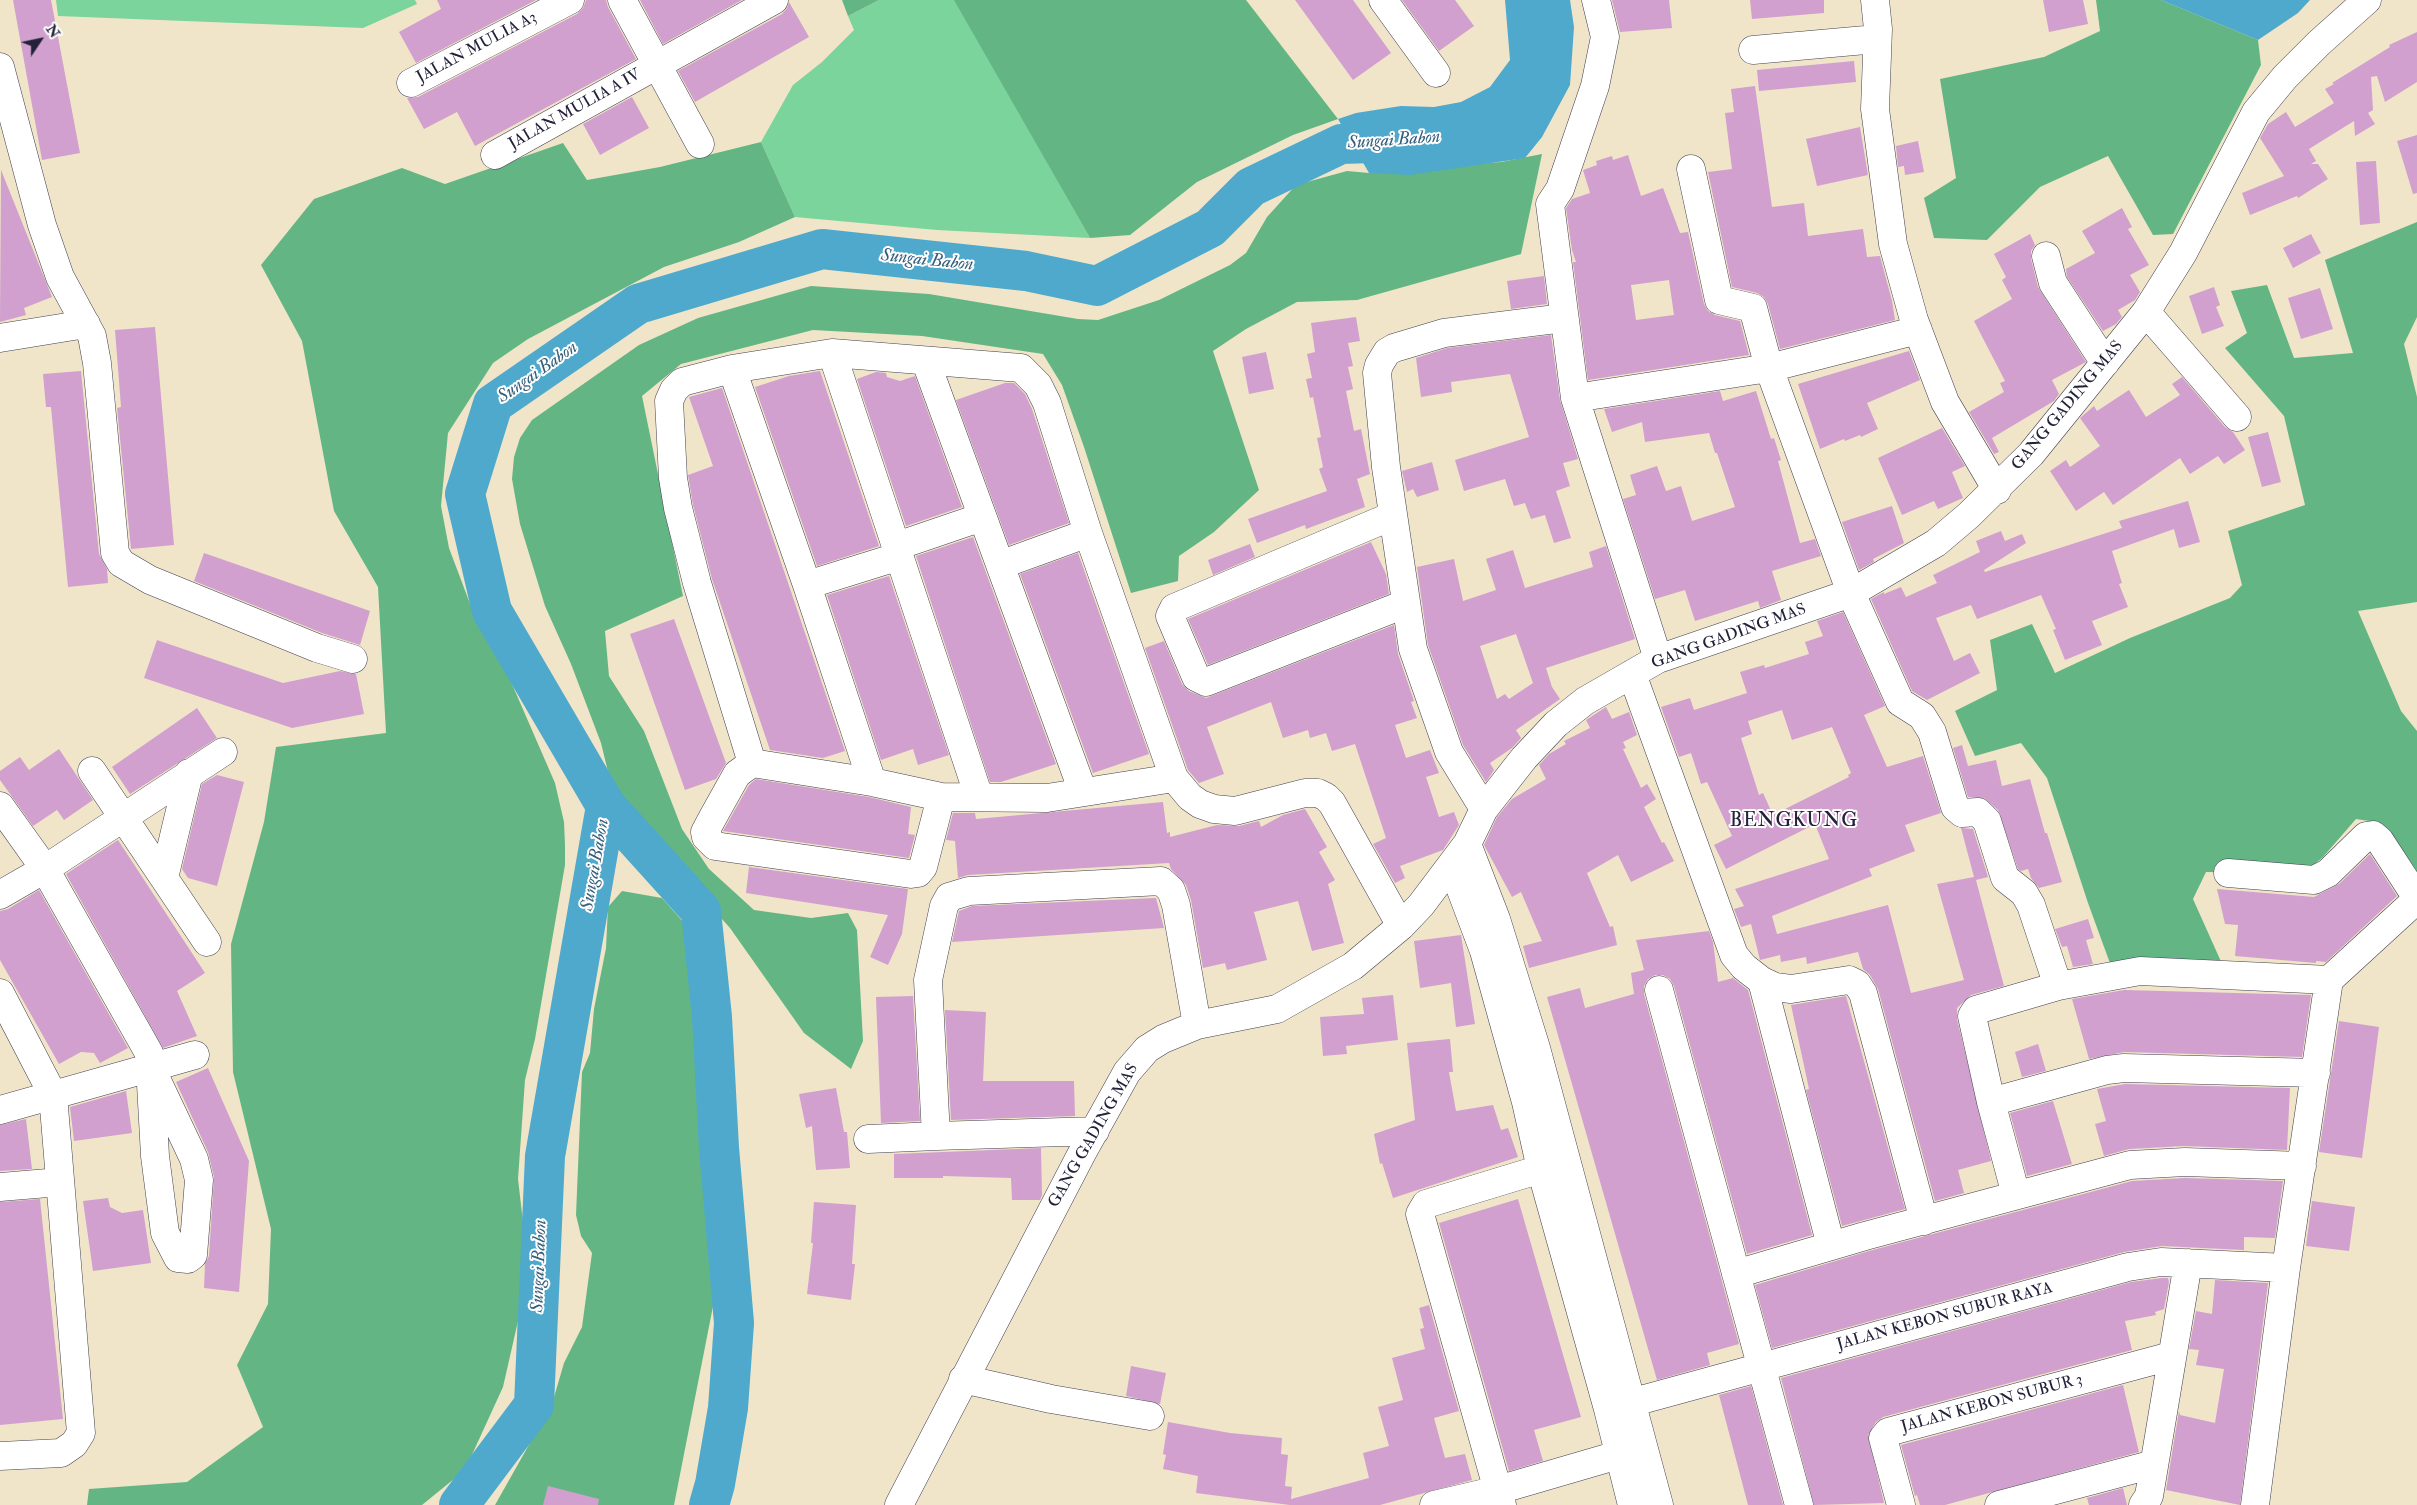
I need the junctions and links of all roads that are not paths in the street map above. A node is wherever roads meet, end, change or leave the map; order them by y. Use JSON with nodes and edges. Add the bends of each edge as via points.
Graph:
{"nodes":[{"id":1,"x":570,"y":0,"type":"edge"},
{"id":2,"x":622,"y":0,"type":"edge"},
{"id":3,"x":774,"y":0,"type":"edge"},
{"id":4,"x":1383,"y":0,"type":"edge"},
{"id":5,"x":1596,"y":0,"type":"edge"},
{"id":6,"x":1875,"y":0,"type":"edge"},
{"id":7,"x":2367,"y":0,"type":"edge"},
{"id":8,"x":1877,"y":39,"type":"junction"},
{"id":9,"x":1753,"y":50,"type":"dead end"},
{"id":10,"x":656,"y":65,"type":"junction"},
{"id":11,"x":0,"y":68,"type":"edge"},
{"id":12,"x":1436,"y":73,"type":"dead end"},
{"id":13,"x":411,"y":83,"type":"dead end"},
{"id":14,"x":700,"y":144,"type":"dead end"},
{"id":15,"x":495,"y":155,"type":"dead end"},
{"id":16,"x":1691,"y":169,"type":"dead end"},
{"id":17,"x":2046,"y":256,"type":"dead end"},
{"id":18,"x":2146,"y":312,"type":"junction"},
{"id":19,"x":1564,"y":318,"type":"junction"},
{"id":20,"x":86,"y":324,"type":"junction"},
{"id":21,"x":1918,"y":330,"type":"junction"},
{"id":22,"x":0,"y":338,"type":"edge"},
{"id":23,"x":832,"y":353,"type":"junction"},
{"id":24,"x":926,"y":362,"type":"junction"},
{"id":25,"x":2104,"y":363,"type":"junction"},
{"id":26,"x":1769,"y":368,"type":"junction"},
{"id":27,"x":732,"y":369,"type":"junction"},
{"id":28,"x":1575,"y":398,"type":"junction"},
{"id":29,"x":2237,"y":417,"type":"dead end"},
{"id":30,"x":1996,"y":490,"type":"junction"},
{"id":31,"x":1392,"y":516,"type":"junction"},
{"id":32,"x":982,"y":517,"type":"junction"},
{"id":33,"x":1088,"y":533,"type":"junction"},
{"id":34,"x":898,"y":551,"type":"junction"},
{"id":35,"x":1000,"y":565,"type":"junction"},
{"id":36,"x":807,"y":585,"type":"junction"},
{"id":37,"x":1851,"y":594,"type":"junction"},
{"id":38,"x":1405,"y":604,"type":"junction"},
{"id":39,"x":353,"y":659,"type":"dead end"},
{"id":40,"x":1658,"y":659,"type":"junction"},
{"id":41,"x":1632,"y":674,"type":"junction"},
{"id":42,"x":223,"y":752,"type":"dead end"},
{"id":43,"x":752,"y":763,"type":"junction"},
{"id":44,"x":92,"y":771,"type":"dead end"},
{"id":45,"x":190,"y":773,"type":"junction"},
{"id":46,"x":1174,"y":778,"type":"junction"},
{"id":47,"x":872,"y":782,"type":"junction"},
{"id":48,"x":1083,"y":792,"type":"junction"},
{"id":49,"x":941,"y":797,"type":"junction"},
{"id":50,"x":979,"y":797,"type":"junction"},
{"id":51,"x":0,"y":806,"type":"edge"},
{"id":52,"x":1484,"y":809,"type":"junction"},
{"id":53,"x":123,"y":817,"type":"junction"},
{"id":54,"x":1467,"y":844,"type":"junction"},
{"id":55,"x":1452,"y":866,"type":"junction"},
{"id":56,"x":45,"y":869,"type":"junction"},
{"id":57,"x":2228,"y":873,"type":"dead end"},
{"id":58,"x":164,"y":878,"type":"junction"},
{"id":59,"x":0,"y":895,"type":"edge"},
{"id":60,"x":1401,"y":926,"type":"junction"},
{"id":61,"x":207,"y":942,"type":"dead end"},
{"id":62,"x":2329,"y":980,"type":"junction"},
{"id":63,"x":1762,"y":981,"type":"junction"},
{"id":64,"x":2058,"y":986,"type":"junction"},
{"id":65,"x":1659,"y":990,"type":"dead end"},
{"id":66,"x":0,"y":992,"type":"edge"},
{"id":67,"x":1197,"y":1025,"type":"junction"},
{"id":68,"x":195,"y":1055,"type":"dead end"},
{"id":69,"x":150,"y":1066,"type":"junction"},
{"id":70,"x":2316,"y":1073,"type":"junction"},
{"id":71,"x":53,"y":1095,"type":"junction"},
{"id":72,"x":1991,"y":1102,"type":"junction"},
{"id":73,"x":0,"y":1110,"type":"edge"},
{"id":74,"x":1095,"y":1131,"type":"junction"},
{"id":75,"x":936,"y":1136,"type":"junction"},
{"id":76,"x":868,"y":1139,"type":"dead end"},
{"id":77,"x":2302,"y":1166,"type":"junction"},
{"id":78,"x":1541,"y":1169,"type":"junction"},
{"id":79,"x":60,"y":1182,"type":"junction"},
{"id":80,"x":0,"y":1187,"type":"edge"},
{"id":81,"x":2016,"y":1195,"type":"junction"},
{"id":82,"x":1924,"y":1221,"type":"junction"},
{"id":83,"x":1831,"y":1246,"type":"junction"},
{"id":84,"x":2188,"y":1263,"type":"junction"},
{"id":85,"x":2286,"y":1268,"type":"junction"},
{"id":86,"x":1736,"y":1274,"type":"junction"},
{"id":87,"x":2171,"y":1356,"type":"junction"},
{"id":88,"x":1762,"y":1366,"type":"junction"},
{"id":89,"x":963,"y":1379,"type":"junction"},
{"id":90,"x":1620,"y":1406,"type":"junction"},
{"id":91,"x":1150,"y":1416,"type":"dead end"},
{"id":92,"x":1618,"y":1455,"type":"junction"},
{"id":93,"x":0,"y":1456,"type":"edge"},
{"id":94,"x":2154,"y":1464,"type":"junction"},
{"id":95,"x":1500,"y":1498,"type":"edge"},
{"id":96,"x":898,"y":1505,"type":"edge"},
{"id":97,"x":1434,"y":1505,"type":"edge"},
{"id":98,"x":1632,"y":1505,"type":"edge"},
{"id":99,"x":1659,"y":1505,"type":"edge"},
{"id":100,"x":1799,"y":1505,"type":"edge"},
{"id":101,"x":1901,"y":1505,"type":"edge"},
{"id":102,"x":1999,"y":1505,"type":"edge"},
{"id":103,"x":2143,"y":1505,"type":"edge"},
{"id":104,"x":2255,"y":1505,"type":"edge"}],
"edges":[{"from":1,"to":13,"type":"street","name":"JALAN MULIA A3"},
{"from":2,"to":10,"type":"street"},
{"from":3,"to":10,"type":"street","name":"JALAN MULIA A IV"},
{"from":4,"to":12,"type":"street"},
{"from":5,"to":19,"type":"street","via":[[1605,37],[1595,86],[1560,189],[1550,204]]},
{"from":6,"to":8,"type":"street"},
{"from":7,"to":18,"type":"street","name":"GANG GADING MAS","via":[[2319,42],[2256,112],[2183,253]]},
{"from":8,"to":9,"type":"street"},
{"from":8,"to":21,"type":"street","via":[[1875,109],[1893,244]]},
{"from":10,"to":14,"type":"street"},
{"from":10,"to":15,"type":"street","name":"JALAN MULIA A IV"},
{"from":11,"to":20,"type":"street","via":[[45,234],[60,276]]},
{"from":16,"to":26,"type":"street","via":[[1719,300],[1752,308]]},
{"from":17,"to":25,"type":"street","via":[[2053,283]]},
{"from":18,"to":25,"type":"street","name":"GANG GADING MAS"},
{"from":18,"to":29,"type":"street"},
{"from":19,"to":28,"type":"street"},
{"from":19,"to":31,"type":"street","via":[[1444,333],[1394,348],[1382,358],[1378,373]]},
{"from":20,"to":22,"type":"street"},
{"from":20,"to":39,"type":"street","via":[[92,336],[97,363],[114,552],[121,563],[150,580],[317,648]]},
{"from":21,"to":26,"type":"street"},
{"from":21,"to":30,"type":"street","via":[[1944,402]]},
{"from":23,"to":24,"type":"street"},
{"from":23,"to":27,"type":"street"},
{"from":23,"to":34,"type":"street"},
{"from":24,"to":32,"type":"street"},
{"from":24,"to":33,"type":"street","via":[[1021,368],[1030,375],[1047,403]]},
{"from":25,"to":30,"type":"street","name":"GANG GADING MAS","via":[[2032,454]]},
{"from":26,"to":28,"type":"street"},
{"from":26,"to":37,"type":"street"},
{"from":27,"to":36,"type":"street"},
{"from":27,"to":43,"type":"street","via":[[682,382],[669,401],[676,493],[694,574]]},
{"from":28,"to":40,"type":"street"},
{"from":30,"to":37,"type":"street","name":"GANG GADING MAS","via":[[1936,543]]},
{"from":31,"to":38,"type":"street"},
{"from":31,"to":38,"type":"street","via":[[1174,608],[1170,616],[1196,677],[1206,682]]},
{"from":32,"to":34,"type":"street"},
{"from":32,"to":35,"type":"street"},
{"from":33,"to":35,"type":"street"},
{"from":33,"to":46,"type":"street"},
{"from":34,"to":36,"type":"street"},
{"from":34,"to":50,"type":"street"},
{"from":35,"to":48,"type":"street"},
{"from":36,"to":47,"type":"street"},
{"from":37,"to":40,"type":"street","name":"GANG GADING MAS"},
{"from":37,"to":64,"type":"street","via":[[1900,702],[1922,716],[1932,732],[1955,807],[1962,813],[1978,812],[1987,821],[2005,878],[2024,893],[2031,905]]},
{"from":38,"to":52,"type":"street","via":[[1413,649],[1431,706],[1449,752]]},
{"from":40,"to":41,"type":"street","name":"GANG GADING MAS"},
{"from":41,"to":52,"type":"street","name":"GANG GADING MAS","via":[[1585,700],[1556,724]]},
{"from":41,"to":63,"type":"street","via":[[1734,955]]},
{"from":42,"to":45,"type":"street"},
{"from":43,"to":47,"type":"street"},
{"from":43,"to":49,"type":"street","via":[[738,774],[705,832],[707,840],[715,846],[916,874],[923,867]]},
{"from":44,"to":53,"type":"street"},
{"from":45,"to":53,"type":"street"},
{"from":45,"to":58,"type":"street"},
{"from":46,"to":48,"type":"street"},
{"from":46,"to":60,"type":"street","via":[[1200,804],[1214,809],[1235,811],[1305,793],[1326,797]]},
{"from":47,"to":49,"type":"street"},
{"from":48,"to":50,"type":"street","via":[[1047,798]]},
{"from":49,"to":50,"type":"street"},
{"from":51,"to":56,"type":"street"},
{"from":52,"to":54,"type":"street","name":"GANG GADING MAS"},
{"from":53,"to":56,"type":"street"},
{"from":53,"to":58,"type":"street"},
{"from":54,"to":55,"type":"street","name":"GANG GADING MAS"},
{"from":54,"to":90,"type":"street","via":[[1496,919],[1536,1048]]},
{"from":55,"to":60,"type":"street","name":"GANG GADING MAS"},
{"from":55,"to":78,"type":"street","via":[[1484,952],[1526,1102]]},
{"from":56,"to":59,"type":"street"},
{"from":56,"to":69,"type":"street","via":[[149,1053]]},
{"from":57,"to":62,"type":"street","via":[[2314,880],[2328,873],[2366,836],[2373,835],[2380,841],[2414,893],[2414,900]]},
{"from":58,"to":61,"type":"street"},
{"from":60,"to":67,"type":"street","name":"GANG GADING MAS","via":[[1353,966],[1277,1009]]},
{"from":62,"to":64,"type":"street","via":[[2140,970]]},
{"from":62,"to":70,"type":"street"},
{"from":63,"to":82,"type":"street","via":[[1792,989],[1850,980],[1864,992]]},
{"from":63,"to":83,"type":"street"},
{"from":64,"to":72,"type":"street","via":[[1974,1012],[1972,1016]]},
{"from":65,"to":86,"type":"street"},
{"from":66,"to":71,"type":"street"},
{"from":67,"to":74,"type":"street","name":"GANG GADING MAS","via":[[1147,1049],[1127,1072]]},
{"from":67,"to":75,"type":"street","via":[[1176,905],[1171,890],[1161,881],[978,890],[953,895],[944,906],[928,980]]},
{"from":68,"to":69,"type":"street"},
{"from":69,"to":69,"type":"street","via":[[194,1158],[199,1180],[194,1255],[188,1259],[178,1258],[165,1233],[155,1156]]},
{"from":69,"to":71,"type":"street"},
{"from":70,"to":72,"type":"street","via":[[2124,1068]]},
{"from":70,"to":77,"type":"street"},
{"from":71,"to":73,"type":"street"},
{"from":71,"to":79,"type":"street"},
{"from":72,"to":81,"type":"street"},
{"from":74,"to":75,"type":"street"},
{"from":74,"to":89,"type":"street","name":"GANG GADING MAS"},
{"from":75,"to":76,"type":"street"},
{"from":77,"to":81,"type":"street","via":[[2152,1162]]},
{"from":77,"to":85,"type":"street"},
{"from":78,"to":90,"type":"street"},
{"from":78,"to":95,"type":"street","via":[[1426,1204],[1420,1214]]},
{"from":79,"to":80,"type":"street"},
{"from":79,"to":93,"type":"street","via":[[82,1434],[61,1453]]},
{"from":81,"to":82,"type":"street"},
{"from":82,"to":83,"type":"street"},
{"from":83,"to":86,"type":"street"},
{"from":84,"to":85,"type":"street","name":"JALAN KEBON SUBUR RAYA"},
{"from":84,"to":87,"type":"street"},
{"from":84,"to":88,"type":"street","name":"JALAN KEBON SUBUR RAYA","via":[[2161,1262],[2128,1267]]},
{"from":85,"to":104,"type":"street"},
{"from":86,"to":88,"type":"street"},
{"from":87,"to":94,"type":"street"},
{"from":87,"to":101,"type":"street","name":"JALAN KEBON SUBUR 3","via":[[1888,1432],[1883,1438]]},
{"from":88,"to":90,"type":"street","name":"JALAN KEBON SUBUR RAYA"},
{"from":88,"to":100,"type":"street"},
{"from":89,"to":91,"type":"street","via":[[1051,1399]]},
{"from":89,"to":96,"type":"street","name":"GANG GADING MAS"},
{"from":90,"to":92,"type":"street"},
{"from":90,"to":99,"type":"street"},
{"from":92,"to":95,"type":"street"},
{"from":92,"to":98,"type":"street"},
{"from":94,"to":102,"type":"street"},
{"from":94,"to":103,"type":"street"},
{"from":95,"to":97,"type":"street"}]}
